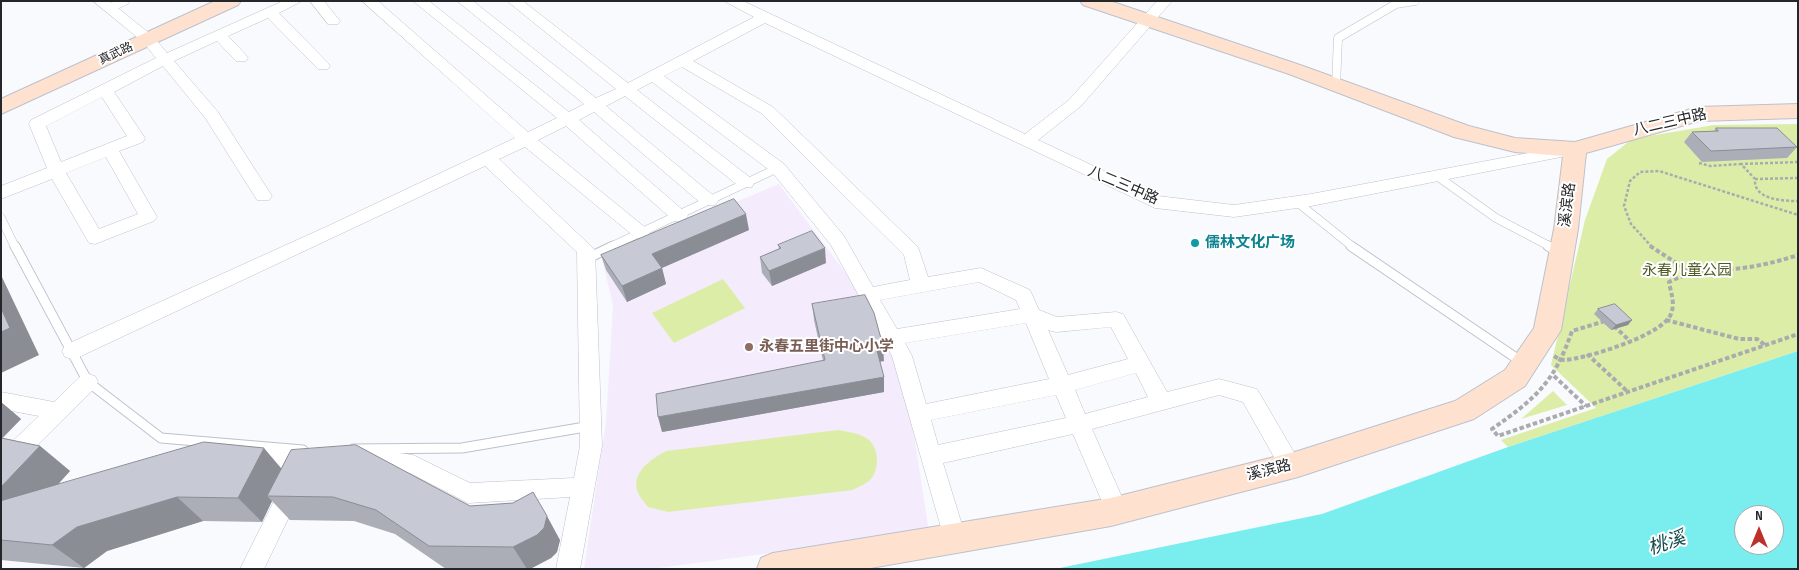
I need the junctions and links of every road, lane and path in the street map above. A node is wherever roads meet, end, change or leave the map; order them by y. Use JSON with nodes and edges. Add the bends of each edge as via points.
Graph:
{"nodes":[{"id":1,"x":125,"y":1,"type":"edge"},
{"id":2,"x":202,"y":1,"type":"edge"},
{"id":3,"x":231,"y":1,"type":"edge"},
{"id":4,"x":294,"y":1,"type":"edge"},
{"id":5,"x":317,"y":1,"type":"edge"},
{"id":6,"x":370,"y":1,"type":"edge"},
{"id":7,"x":420,"y":1,"type":"edge"},
{"id":8,"x":464,"y":1,"type":"edge"},
{"id":9,"x":514,"y":1,"type":"edge"},
{"id":10,"x":731,"y":1,"type":"edge"},
{"id":11,"x":1090,"y":1,"type":"edge"},
{"id":12,"x":1165,"y":1,"type":"edge"},
{"id":13,"x":1415,"y":1,"type":"edge"},
{"id":14,"x":104,"y":5,"type":"edge"},
{"id":15,"x":270,"y":12,"type":"junction"},
{"id":16,"x":765,"y":17,"type":"junction"},
{"id":17,"x":333,"y":20,"type":"dead end"},
{"id":18,"x":1149,"y":21,"type":"junction"},
{"id":19,"x":143,"y":35,"type":"junction"},
{"id":20,"x":219,"y":35,"type":"junction"},
{"id":21,"x":241,"y":58,"type":"dead end"},
{"id":22,"x":165,"y":59,"type":"junction"},
{"id":23,"x":683,"y":61,"type":"junction"},
{"id":24,"x":323,"y":66,"type":"dead end"},
{"id":25,"x":655,"y":77,"type":"junction"},
{"id":26,"x":1336,"y":85,"type":"junction"},
{"id":27,"x":629,"y":89,"type":"junction"},
{"id":28,"x":106,"y":90,"type":"junction"},
{"id":29,"x":1,"y":91,"type":"edge"},
{"id":30,"x":1,"y":106,"type":"edge"},
{"id":31,"x":596,"y":106,"type":"junction"},
{"id":32,"x":1798,"y":111,"type":"edge"},
{"id":33,"x":568,"y":119,"type":"junction"},
{"id":34,"x":526,"y":139,"type":"junction"},
{"id":35,"x":1026,"y":141,"type":"junction"},
{"id":36,"x":110,"y":149,"type":"junction"},
{"id":37,"x":1576,"y":149,"type":"junction"},
{"id":38,"x":488,"y":158,"type":"junction"},
{"id":39,"x":1798,"y":162,"type":"edge"},
{"id":40,"x":1699,"y":163,"type":"dead end"},
{"id":41,"x":1741,"y":164,"type":"junction"},
{"id":42,"x":778,"y":168,"type":"junction"},
{"id":43,"x":56,"y":171,"type":"junction"},
{"id":44,"x":1437,"y":176,"type":"junction"},
{"id":45,"x":1798,"y":178,"type":"edge"},
{"id":46,"x":1754,"y":179,"type":"junction"},
{"id":47,"x":746,"y":183,"type":"junction"},
{"id":48,"x":1,"y":193,"type":"edge"},
{"id":49,"x":263,"y":196,"type":"dead end"},
{"id":50,"x":709,"y":201,"type":"junction"},
{"id":51,"x":1798,"y":201,"type":"edge"},
{"id":52,"x":1296,"y":202,"type":"junction"},
{"id":53,"x":1798,"y":215,"type":"edge"},
{"id":54,"x":679,"y":216,"type":"junction"},
{"id":55,"x":1,"y":218,"type":"edge"},
{"id":56,"x":641,"y":233,"type":"junction"},
{"id":57,"x":1561,"y":253,"type":"junction"},
{"id":58,"x":1798,"y":255,"type":"edge"},
{"id":59,"x":586,"y":260,"type":"junction"},
{"id":60,"x":1692,"y":274,"type":"junction"},
{"id":61,"x":922,"y":285,"type":"junction"},
{"id":62,"x":868,"y":295,"type":"junction"},
{"id":63,"x":1031,"y":315,"type":"junction"},
{"id":64,"x":1666,"y":320,"type":"junction"},
{"id":65,"x":1798,"y":334,"type":"edge"},
{"id":66,"x":892,"y":338,"type":"junction"},
{"id":67,"x":1631,"y":342,"type":"junction"},
{"id":68,"x":1766,"y":345,"type":"junction"},
{"id":69,"x":72,"y":351,"type":"junction"},
{"id":70,"x":1586,"y":354,"type":"junction"},
{"id":71,"x":1529,"y":356,"type":"junction"},
{"id":72,"x":1563,"y":360,"type":"junction"},
{"id":73,"x":1140,"y":364,"type":"junction"},
{"id":74,"x":1554,"y":376,"type":"junction"},
{"id":75,"x":88,"y":382,"type":"junction"},
{"id":76,"x":1062,"y":385,"type":"junction"},
{"id":77,"x":1628,"y":392,"type":"junction"},
{"id":78,"x":1,"y":400,"type":"edge"},
{"id":79,"x":1161,"y":401,"type":"junction"},
{"id":80,"x":1586,"y":406,"type":"junction"},
{"id":81,"x":58,"y":411,"type":"junction"},
{"id":82,"x":918,"y":414,"type":"junction"},
{"id":83,"x":1079,"y":424,"type":"junction"},
{"id":84,"x":591,"y":426,"type":"junction"},
{"id":85,"x":344,"y":450,"type":"edge"},
{"id":86,"x":930,"y":456,"type":"junction"},
{"id":87,"x":307,"y":457,"type":"junction"},
{"id":88,"x":181,"y":461,"type":"edge"},
{"id":89,"x":1,"y":466,"type":"edge"},
{"id":90,"x":1291,"y":466,"type":"junction"},
{"id":91,"x":584,"y":487,"type":"junction"},
{"id":92,"x":1117,"y":511,"type":"junction"},
{"id":93,"x":954,"y":538,"type":"junction"},
{"id":94,"x":252,"y":569,"type":"edge"},
{"id":95,"x":568,"y":569,"type":"edge"},
{"id":96,"x":773,"y":569,"type":"edge"}],
"edges":[{"from":1,"to":14,"type":"lane"},
{"from":2,"to":19,"type":"main road","name":"真武路"},
{"from":3,"to":19,"type":"main road","name":"真武路"},
{"from":4,"to":15,"type":"street"},
{"from":5,"to":17,"type":"street"},
{"from":6,"to":34,"type":"street"},
{"from":7,"to":33,"type":"street"},
{"from":8,"to":31,"type":"street"},
{"from":9,"to":27,"type":"street"},
{"from":10,"to":16,"type":"street","name":"八二三中路"},
{"from":11,"to":18,"type":"main road","name":"八二三中路"},
{"from":12,"to":18,"type":"street"},
{"from":13,"to":26,"type":"lane","via":[[1396,4],[1338,38]]},
{"from":14,"to":19,"type":"street"},
{"from":15,"to":20,"type":"street"},
{"from":15,"to":24,"type":"street"},
{"from":16,"to":23,"type":"street"},
{"from":16,"to":35,"type":"street","name":"八二三中路"},
{"from":18,"to":26,"type":"main road","name":"八二三中路"},
{"from":18,"to":35,"type":"street","via":[[1075,103]]},
{"from":19,"to":22,"type":"street"},
{"from":19,"to":29,"type":"main road","name":"真武路"},
{"from":19,"to":30,"type":"main road","name":"真武路"},
{"from":20,"to":21,"type":"street"},
{"from":20,"to":22,"type":"street"},
{"from":22,"to":28,"type":"street"},
{"from":22,"to":49,"type":"street","via":[[212,116]]},
{"from":23,"to":25,"type":"street"},
{"from":23,"to":61,"type":"street","via":[[767,110],[912,252]]},
{"from":25,"to":27,"type":"street"},
{"from":25,"to":42,"type":"street"},
{"from":26,"to":37,"type":"main road","name":"八二三中路","via":[[1462,132],[1515,145]]},
{"from":27,"to":31,"type":"street"},
{"from":27,"to":47,"type":"street"},
{"from":28,"to":36,"type":"street","via":[[137,138]]},
{"from":28,"to":43,"type":"street","via":[[37,124]]},
{"from":31,"to":33,"type":"street"},
{"from":31,"to":50,"type":"street"},
{"from":32,"to":37,"type":"main road","name":"八二三中路","via":[[1698,114]]},
{"from":33,"to":34,"type":"street"},
{"from":33,"to":54,"type":"street"},
{"from":34,"to":38,"type":"street"},
{"from":34,"to":56,"type":"street"},
{"from":35,"to":52,"type":"street","name":"八二三中路","via":[[1155,202],[1234,211]]},
{"from":36,"to":43,"type":"street"},
{"from":36,"to":43,"type":"street","via":[[148,217],[95,238]]},
{"from":37,"to":44,"type":"street","name":"八二三中路"},
{"from":37,"to":57,"type":"main road","name":"溪滨路"},
{"from":38,"to":59,"type":"street","via":[[586,250]]},
{"from":38,"to":69,"type":"street"},
{"from":39,"to":41,"type":"path"},
{"from":40,"to":41,"type":"path","via":[[1710,166]]},
{"from":41,"to":46,"type":"path"},
{"from":42,"to":47,"type":"lane"},
{"from":42,"to":62,"type":"street","via":[[838,241]]},
{"from":43,"to":48,"type":"street"},
{"from":44,"to":52,"type":"street","name":"八二三中路"},
{"from":44,"to":57,"type":"lane","via":[[1496,218]]},
{"from":45,"to":46,"type":"path"},
{"from":46,"to":51,"type":"path","via":[[1753,184],[1762,194],[1776,201]]},
{"from":47,"to":50,"type":"lane"},
{"from":50,"to":54,"type":"lane"},
{"from":52,"to":71,"type":"lane","via":[[1339,238]]},
{"from":53,"to":60,"type":"path","via":[[1659,171],[1640,172],[1630,181],[1624,206],[1631,224],[1648,245]]},
{"from":54,"to":56,"type":"lane"},
{"from":55,"to":69,"type":"lane"},
{"from":56,"to":59,"type":"lane"},
{"from":57,"to":71,"type":"main road","name":"溪滨路","via":[[1548,330]]},
{"from":58,"to":60,"type":"path","via":[[1768,265]]},
{"from":59,"to":84,"type":"street"},
{"from":60,"to":64,"type":"path","via":[[1682,274],[1669,282],[1674,306]]},
{"from":61,"to":62,"type":"street"},
{"from":61,"to":63,"type":"street","via":[[981,274],[1023,295]]},
{"from":62,"to":66,"type":"street"},
{"from":63,"to":66,"type":"street"},
{"from":63,"to":73,"type":"street","via":[[1056,324],[1116,319]]},
{"from":63,"to":76,"type":"street"},
{"from":64,"to":67,"type":"path","via":[[1664,325]]},
{"from":64,"to":68,"type":"path","via":[[1739,339],[1757,339]]},
{"from":65,"to":68,"type":"path"},
{"from":66,"to":82,"type":"street","via":[[902,356]]},
{"from":67,"to":70,"type":"path"},
{"from":67,"to":72,"type":"path","via":[[1608,320],[1572,331]]},
{"from":68,"to":77,"type":"path"},
{"from":69,"to":75,"type":"lane"},
{"from":70,"to":72,"type":"path"},
{"from":70,"to":77,"type":"path"},
{"from":71,"to":72,"type":"path"},
{"from":71,"to":90,"type":"main road","name":"溪滨路","via":[[1515,378],[1464,410]]},
{"from":72,"to":74,"type":"path"},
{"from":73,"to":76,"type":"street"},
{"from":73,"to":79,"type":"street"},
{"from":74,"to":80,"type":"path"},
{"from":74,"to":80,"type":"path","via":[[1526,405],[1492,429],[1498,436]]},
{"from":75,"to":81,"type":"street"},
{"from":75,"to":87,"type":"lane","via":[[161,438]]},
{"from":76,"to":82,"type":"street"},
{"from":76,"to":83,"type":"street"},
{"from":77,"to":80,"type":"path"},
{"from":78,"to":81,"type":"street"},
{"from":79,"to":83,"type":"street"},
{"from":79,"to":90,"type":"street","via":[[1219,387],[1250,395]]},
{"from":81,"to":89,"type":"street"},
{"from":82,"to":86,"type":"street"},
{"from":83,"to":86,"type":"street"},
{"from":83,"to":92,"type":"street"},
{"from":84,"to":85,"type":"lane","via":[[462,448]]},
{"from":84,"to":91,"type":"street","via":[[592,446]]},
{"from":86,"to":93,"type":"street"},
{"from":87,"to":88,"type":"street","via":[[230,455]]},
{"from":87,"to":91,"type":"street","via":[[378,459],[412,464],[468,493]]},
{"from":87,"to":94,"type":"street"},
{"from":90,"to":92,"type":"main road","name":"溪滨路"},
{"from":91,"to":95,"type":"street"},
{"from":92,"to":93,"type":"main road","name":"溪滨路"},
{"from":93,"to":96,"type":"main road","name":"溪滨路"}]}
